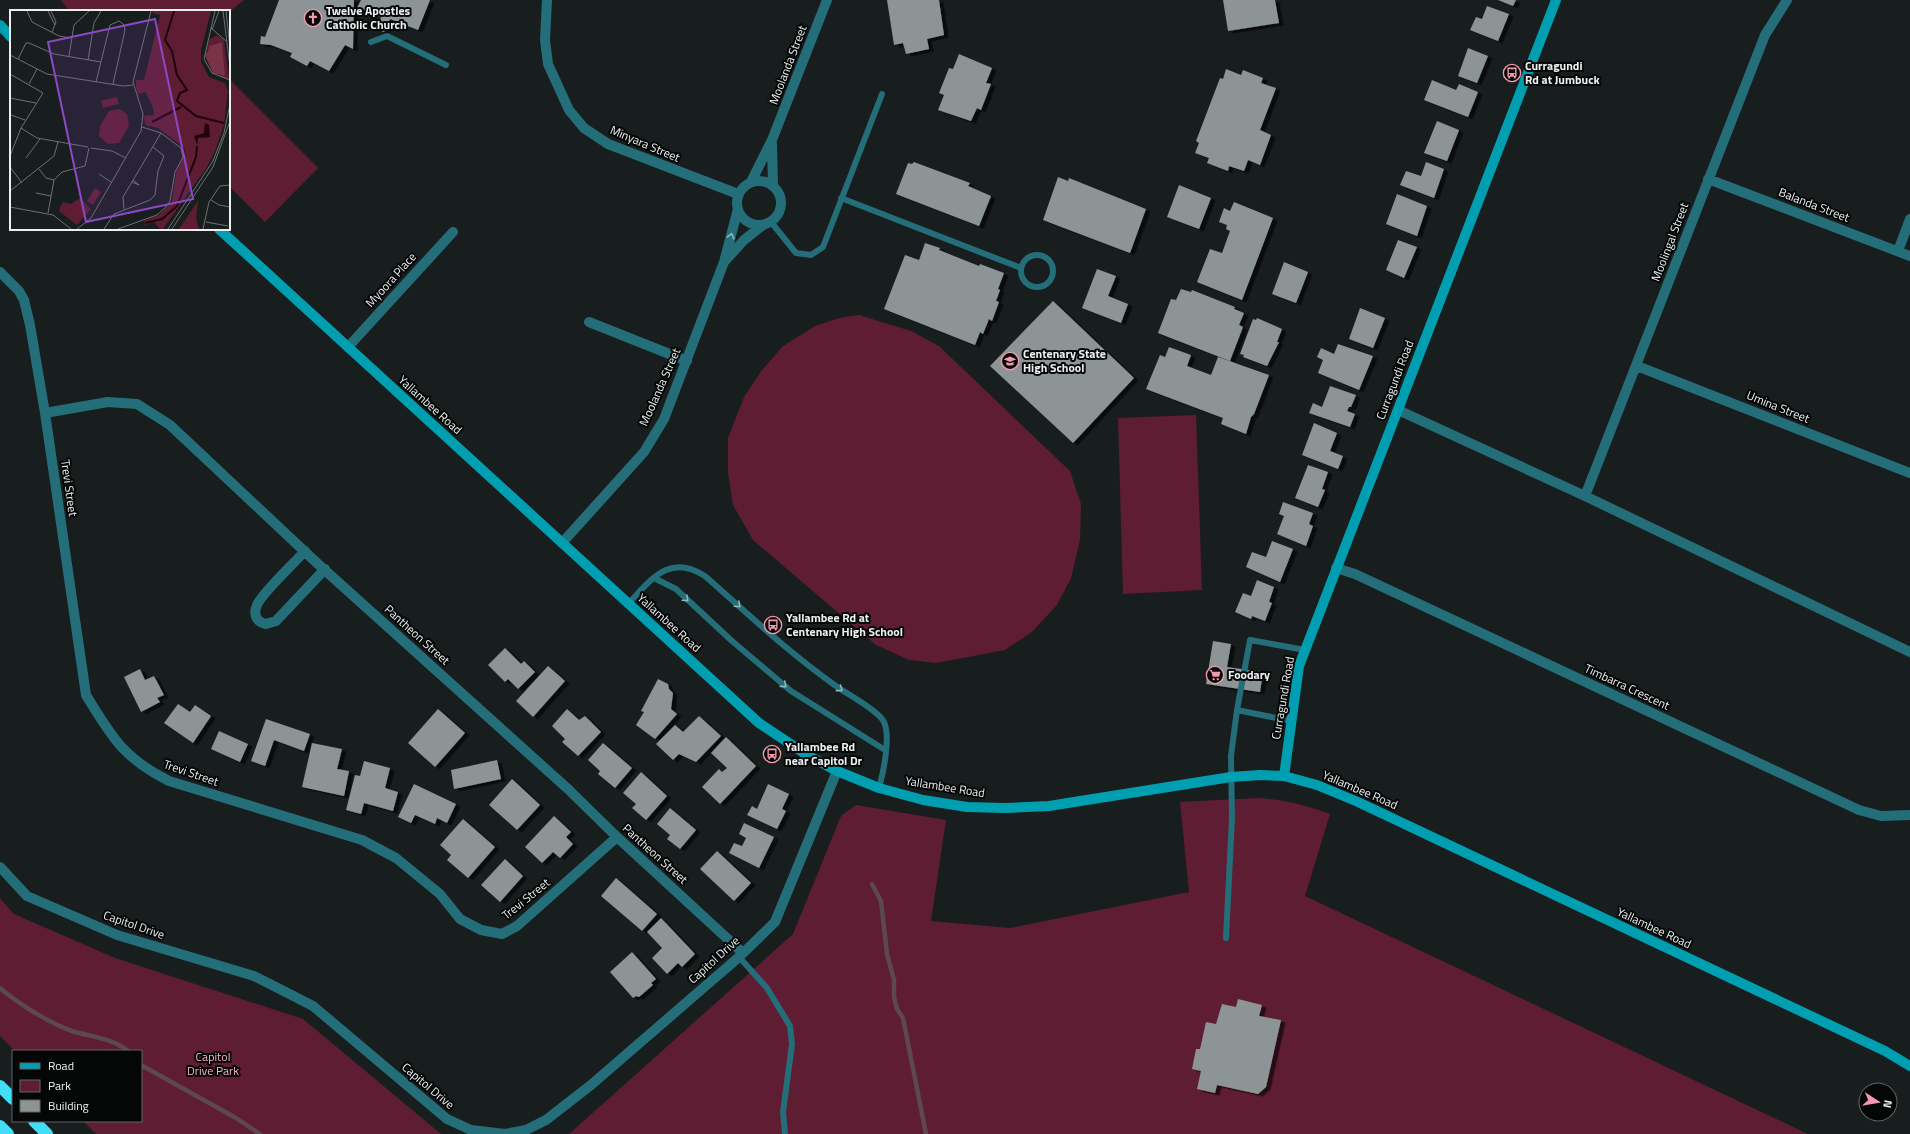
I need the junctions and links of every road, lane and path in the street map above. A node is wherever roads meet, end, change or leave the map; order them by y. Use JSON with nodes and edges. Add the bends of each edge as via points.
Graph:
{"nodes":[{"id":1,"x":547,"y":0,"type":"edge"},
{"id":2,"x":827,"y":0,"type":"edge"},
{"id":3,"x":1556,"y":0,"type":"edge"},
{"id":4,"x":1787,"y":0,"type":"edge"},
{"id":5,"x":0,"y":24,"type":"edge"},
{"id":6,"x":10,"y":36,"type":"edge"},
{"id":7,"x":371,"y":42,"type":"dead end"},
{"id":8,"x":446,"y":65,"type":"dead end"},
{"id":9,"x":882,"y":94,"type":"dead end"},
{"id":10,"x":772,"y":140,"type":"junction"},
{"id":11,"x":1708,"y":179,"type":"junction"},
{"id":12,"x":752,"y":182,"type":"junction"},
{"id":13,"x":773,"y":186,"type":"junction"},
{"id":14,"x":738,"y":194,"type":"junction"},
{"id":15,"x":841,"y":198,"type":"junction"},
{"id":16,"x":738,"y":209,"type":"junction"},
{"id":17,"x":1910,"y":219,"type":"edge"},
{"id":18,"x":767,"y":224,"type":"junction"},
{"id":19,"x":220,"y":230,"type":"edge"},
{"id":20,"x":453,"y":232,"type":"dead end"},
{"id":21,"x":1898,"y":251,"type":"junction"},
{"id":22,"x":1910,"y":256,"type":"edge"},
{"id":23,"x":724,"y":262,"type":"junction"},
{"id":24,"x":1021,"y":268,"type":"junction"},
{"id":25,"x":0,"y":272,"type":"edge"},
{"id":26,"x":589,"y":322,"type":"dead end"},
{"id":27,"x":348,"y":347,"type":"junction"},
{"id":28,"x":687,"y":361,"type":"junction"},
{"id":29,"x":1637,"y":366,"type":"junction"},
{"id":30,"x":1398,"y":410,"type":"junction"},
{"id":31,"x":46,"y":414,"type":"junction"},
{"id":32,"x":1910,"y":473,"type":"edge"},
{"id":33,"x":1585,"y":496,"type":"junction"},
{"id":34,"x":562,"y":543,"type":"junction"},
{"id":35,"x":305,"y":551,"type":"junction"},
{"id":36,"x":1336,"y":568,"type":"junction"},
{"id":37,"x":324,"y":569,"type":"junction"},
{"id":38,"x":654,"y":578,"type":"junction"},
{"id":39,"x":628,"y":604,"type":"junction"},
{"id":40,"x":1304,"y":650,"type":"junction"},
{"id":41,"x":1910,"y":652,"type":"edge"},
{"id":42,"x":1237,"y":710,"type":"junction"},
{"id":43,"x":1291,"y":721,"type":"junction"},
{"id":44,"x":886,"y":750,"type":"junction"},
{"id":45,"x":837,"y":771,"type":"junction"},
{"id":46,"x":1232,"y":776,"type":"junction"},
{"id":47,"x":1284,"y":776,"type":"junction"},
{"id":48,"x":878,"y":788,"type":"junction"},
{"id":49,"x":1910,"y":815,"type":"edge"},
{"id":50,"x":617,"y":837,"type":"junction"},
{"id":51,"x":0,"y":868,"type":"edge"},
{"id":52,"x":1226,"y":938,"type":"dead end"},
{"id":53,"x":741,"y":955,"type":"junction"},
{"id":54,"x":1885,"y":1051,"type":"junction"},
{"id":55,"x":1910,"y":1059,"type":"edge"},
{"id":56,"x":1910,"y":1066,"type":"edge"},
{"id":57,"x":0,"y":1086,"type":"edge"},
{"id":58,"x":12,"y":1099,"type":"edge"},
{"id":59,"x":35,"y":1122,"type":"edge"},
{"id":60,"x":0,"y":1126,"type":"edge"},
{"id":61,"x":8,"y":1134,"type":"edge"},
{"id":62,"x":47,"y":1134,"type":"edge"},
{"id":63,"x":785,"y":1134,"type":"edge"}],
"edges":[{"from":1,"to":14,"type":"street","name":"Minyara Street","via":[[545,40],[548,64],[569,110],[584,128],[608,144]]},
{"from":2,"to":10,"type":"street","name":"Moolanda Street"},
{"from":3,"to":30,"type":"main road","name":"Curragundi Road"},
{"from":4,"to":11,"type":"street","name":"Moolingal Street","via":[[1765,35]]},
{"from":5,"to":6,"type":"main road"},
{"from":7,"to":8,"type":"lane","via":[[387,36]]},
{"from":9,"to":15,"type":"lane"},
{"from":10,"to":12,"type":"street","name":"Moolanda Street"},
{"from":10,"to":13,"type":"street","name":"Moolanda Street"},
{"from":11,"to":21,"type":"street","name":"Balanda Street"},
{"from":11,"to":29,"type":"street","name":"Moolingal Street"},
{"from":12,"to":13,"type":"street","via":[[759,181]]},
{"from":12,"to":14,"type":"street"},
{"from":13,"to":18,"type":"street","via":[[778,191],[781,204],[776,218]]},
{"from":14,"to":16,"type":"street"},
{"from":15,"to":18,"type":"lane","via":[[823,247],[811,255],[796,253]]},
{"from":15,"to":24,"type":"lane"},
{"from":16,"to":18,"type":"street","via":[[749,223]]},
{"from":23,"to":16,"type":"street","name":"Moolanda Street","one_way":true},
{"from":17,"to":21,"type":"street"},
{"from":18,"to":23,"type":"street","name":"Moolanda Street","via":[[744,240]]},
{"from":19,"to":27,"type":"main road","name":"Yallambee Road"},
{"from":20,"to":27,"type":"street","name":"Myoora Place"},
{"from":21,"to":22,"type":"street","name":"Balanda Street"},
{"from":23,"to":28,"type":"street","name":"Moolanda Street"},
{"from":24,"to":24,"type":"lane","via":[[1027,258],[1043,256],[1051,263],[1054,274],[1049,283],[1034,287],[1025,282]]},
{"from":25,"to":31,"type":"street","name":"Trevi Street","via":[[19,291],[24,300]]},
{"from":26,"to":28,"type":"street"},
{"from":27,"to":34,"type":"main road","name":"Yallambee Road"},
{"from":28,"to":34,"type":"street","name":"Moolanda Street","via":[[664,419],[644,452]]},
{"from":29,"to":32,"type":"street","name":"Umina Street"},
{"from":29,"to":33,"type":"street","name":"Moolingal Street"},
{"from":30,"to":33,"type":"street"},
{"from":30,"to":36,"type":"main road","name":"Curragundi Road"},
{"from":31,"to":35,"type":"street","name":"Pantheon Street","via":[[108,402],[137,404],[170,425]]},
{"from":31,"to":50,"type":"street","name":"Trevi Street","via":[[86,695],[111,735],[146,769],[169,781],[362,840],[396,858],[440,894],[460,919],[481,930],[502,934],[517,926]]},
{"from":33,"to":41,"type":"street"},
{"from":34,"to":39,"type":"main road","name":"Yallambee Road"},
{"from":35,"to":37,"type":"street","name":"Pantheon Street"},
{"from":35,"to":37,"type":"street","via":[[258,602],[255,614],[258,621],[266,624],[276,621]]},
{"from":36,"to":40,"type":"main road","name":"Curragundi Road"},
{"from":36,"to":49,"type":"street","name":"Timbarra Crescent","via":[[1355,574],[1859,810],[1881,816]]},
{"from":37,"to":50,"type":"street","name":"Pantheon Street"},
{"from":38,"to":39,"type":"lane"},
{"from":38,"to":44,"type":"lane","one_way":true,"via":[[676,589],[791,691]]},
{"from":38,"to":44,"type":"lane","one_way":true,"via":[[679,565],[696,570],[705,576],[789,650],[828,681],[878,714],[884,722]]},
{"from":39,"to":45,"type":"main road","name":"Yallambee Road","via":[[759,723],[807,755]]},
{"from":40,"to":42,"type":"lane","via":[[1250,640]]},
{"from":40,"to":43,"type":"main road","name":"Curragundi Road","via":[[1299,666]]},
{"from":42,"to":43,"type":"lane"},
{"from":42,"to":46,"type":"lane","via":[[1231,756]]},
{"from":43,"to":47,"type":"main road","name":"Curragundi Road"},
{"from":44,"to":48,"type":"lane","via":[[885,770]]},
{"from":45,"to":48,"type":"main road","name":"Yallambee Road"},
{"from":45,"to":53,"type":"street","name":"Capitol Drive","via":[[775,922]]},
{"from":46,"to":47,"type":"main road","name":"Yallambee Road"},
{"from":46,"to":48,"type":"main road","name":"Yallambee Road","via":[[1049,806],[1005,808],[923,800]]},
{"from":46,"to":52,"type":"lane"},
{"from":47,"to":54,"type":"main road","name":"Yallambee Road","via":[[1342,794]]},
{"from":50,"to":53,"type":"street","name":"Pantheon Street"},
{"from":51,"to":53,"type":"street","name":"Capitol Drive","via":[[27,896],[117,935],[254,976],[288,992],[313,1006],[447,1119],[471,1130],[490,1134],[526,1130],[546,1120],[591,1085]]},
{"from":53,"to":63,"type":"lane","via":[[767,988],[790,1026],[792,1044],[783,1112]]},
{"from":54,"to":55,"type":"main road","name":"Yallambee Road"},
{"from":54,"to":56,"type":"main road","name":"Yallambee Road"},
{"from":57,"to":58,"type":"highway"},
{"from":59,"to":62,"type":"highway"},
{"from":60,"to":61,"type":"highway"}]}
